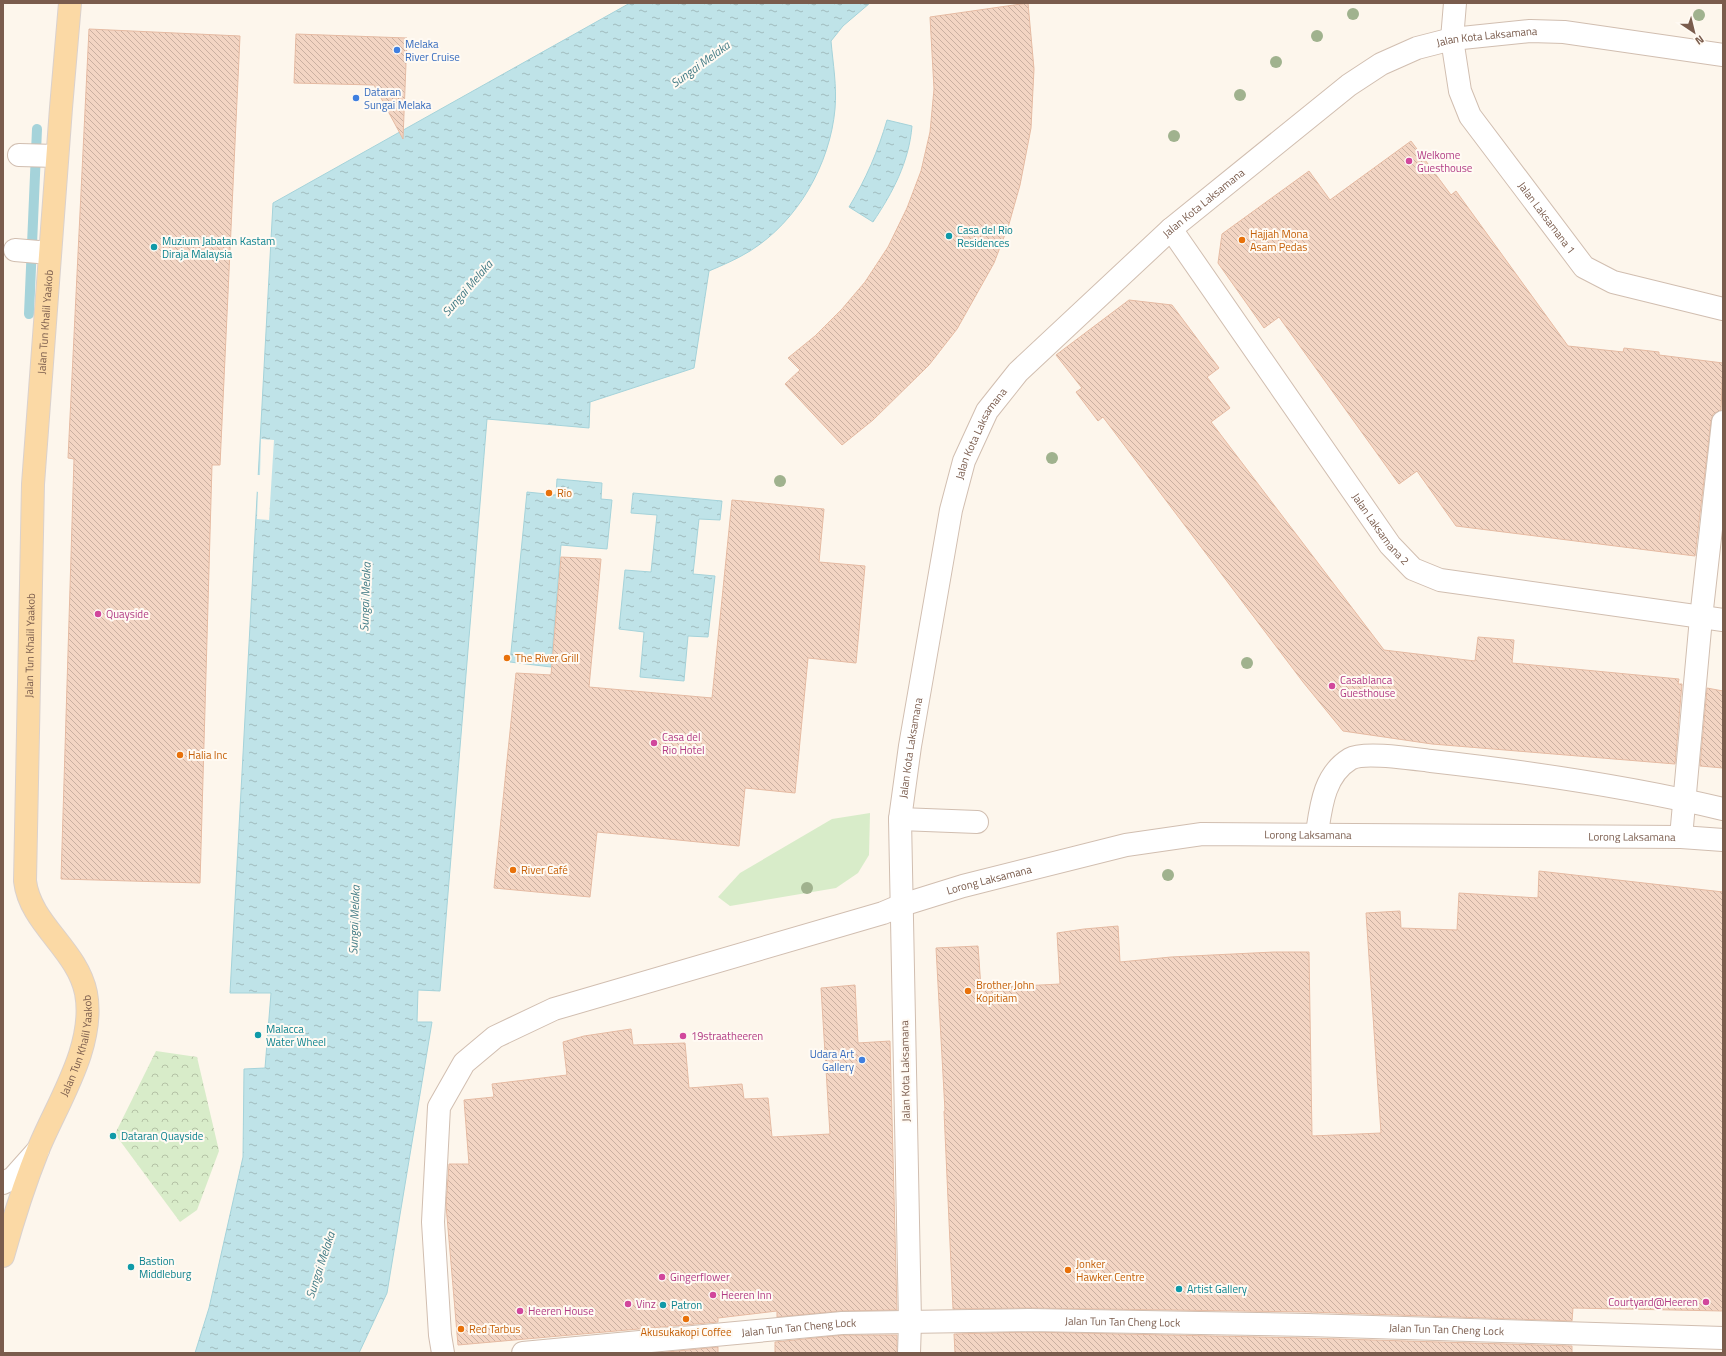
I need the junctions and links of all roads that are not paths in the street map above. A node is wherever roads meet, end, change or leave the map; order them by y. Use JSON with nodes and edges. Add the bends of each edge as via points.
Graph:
{"nodes":[{"id":1,"x":70,"y":3,"type":"edge"},
{"id":2,"x":1455,"y":3,"type":"edge"},
{"id":3,"x":1452,"y":39,"type":"junction"},
{"id":4,"x":1723,"y":55,"type":"edge"},
{"id":5,"x":19,"y":155,"type":"dead end"},
{"id":6,"x":57,"y":156,"type":"junction"},
{"id":7,"x":1171,"y":229,"type":"junction"},
{"id":8,"x":15,"y":250,"type":"dead end"},
{"id":9,"x":50,"y":253,"type":"junction"},
{"id":10,"x":1723,"y":309,"type":"edge"},
{"id":11,"x":1723,"y":422,"type":"edge"},
{"id":12,"x":1701,"y":618,"type":"junction"},
{"id":13,"x":1723,"y":620,"type":"edge"},
{"id":14,"x":1684,"y":800,"type":"junction"},
{"id":15,"x":1723,"y":808,"type":"edge"},
{"id":16,"x":900,"y":819,"type":"junction"},
{"id":17,"x":977,"y":822,"type":"dead end"},
{"id":18,"x":1317,"y":833,"type":"junction"},
{"id":19,"x":1681,"y":837,"type":"junction"},
{"id":20,"x":1723,"y":840,"type":"edge"},
{"id":21,"x":902,"y":905,"type":"junction"},
{"id":22,"x":39,"y":1148,"type":"junction"},
{"id":23,"x":3,"y":1183,"type":"edge"},
{"id":24,"x":3,"y":1256,"type":"edge"},
{"id":25,"x":910,"y":1322,"type":"junction"},
{"id":26,"x":1723,"y":1338,"type":"edge"},
{"id":27,"x":444,"y":1353,"type":"edge"},
{"id":28,"x":523,"y":1353,"type":"edge"},
{"id":29,"x":909,"y":1353,"type":"edge"}],
"edges":[{"from":1,"to":6,"type":"main road","name":"Jalan Tun Khalil Yaakob"},
{"from":2,"to":3,"type":"street","name":"Jalan Laksamana 1"},
{"from":3,"to":4,"type":"street","name":"Jalan Kota Laksamana","via":[[1530,31],[1564,32]]},
{"from":3,"to":7,"type":"street","name":"Jalan Kota Laksamana","via":[[1417,48],[1381,64],[1349,85]]},
{"from":3,"to":10,"type":"street","name":"Jalan Laksamana 1","via":[[1460,91],[1470,116],[1584,267],[1613,282]]},
{"from":5,"to":6,"type":"street"},
{"from":6,"to":9,"type":"main road","name":"Jalan Tun Khalil Yaakob"},
{"from":7,"to":12,"type":"street","name":"Jalan Laksamana 2","via":[[1390,545],[1413,569],[1440,580]]},
{"from":7,"to":16,"type":"street","name":"Jalan Kota Laksamana","via":[[1018,372],[987,411],[964,461],[951,510],[910,746]]},
{"from":8,"to":9,"type":"street"},
{"from":9,"to":22,"type":"main road","name":"Jalan Tun Khalil Yaakob","via":[[33,484],[25,881],[32,907],[66,950],[79,973],[86,994],[87,1018],[84,1040],[69,1082]]},
{"from":11,"to":12,"type":"street"},
{"from":12,"to":13,"type":"street","name":"Jalan Laksamana 2"},
{"from":12,"to":14,"type":"street"},
{"from":14,"to":15,"type":"street"},
{"from":14,"to":18,"type":"street","via":[[1516,771],[1378,755],[1351,758],[1333,775],[1322,798]]},
{"from":14,"to":19,"type":"street"},
{"from":16,"to":17,"type":"street"},
{"from":16,"to":21,"type":"street","name":"Jalan Kota Laksamana"},
{"from":18,"to":19,"type":"street","name":"Lorong Laksamana"},
{"from":18,"to":21,"type":"street","name":"Lorong Laksamana","via":[[1202,834],[1126,845],[963,886]]},
{"from":19,"to":20,"type":"street","name":"Lorong Laksamana"},
{"from":21,"to":25,"type":"street","name":"Jalan Kota Laksamana"},
{"from":21,"to":27,"type":"street","name":"Lorong Laksamana","via":[[883,913],[554,1009],[495,1037],[464,1063],[439,1107],[433,1222],[440,1335]]},
{"from":22,"to":23,"type":"street","via":[[13,1178]]},
{"from":22,"to":24,"type":"main road","name":"Jalan Tun Khalil Yaakob","via":[[21,1193]]},
{"from":25,"to":26,"type":"street","name":"Jalan Tun Tan Cheng Lock","via":[[1166,1322]]},
{"from":25,"to":28,"type":"street","name":"Jalan Tun Tan Cheng Lock","via":[[799,1327]]},
{"from":25,"to":29,"type":"street","name":"Jalan Kota Laksamana"}]}
